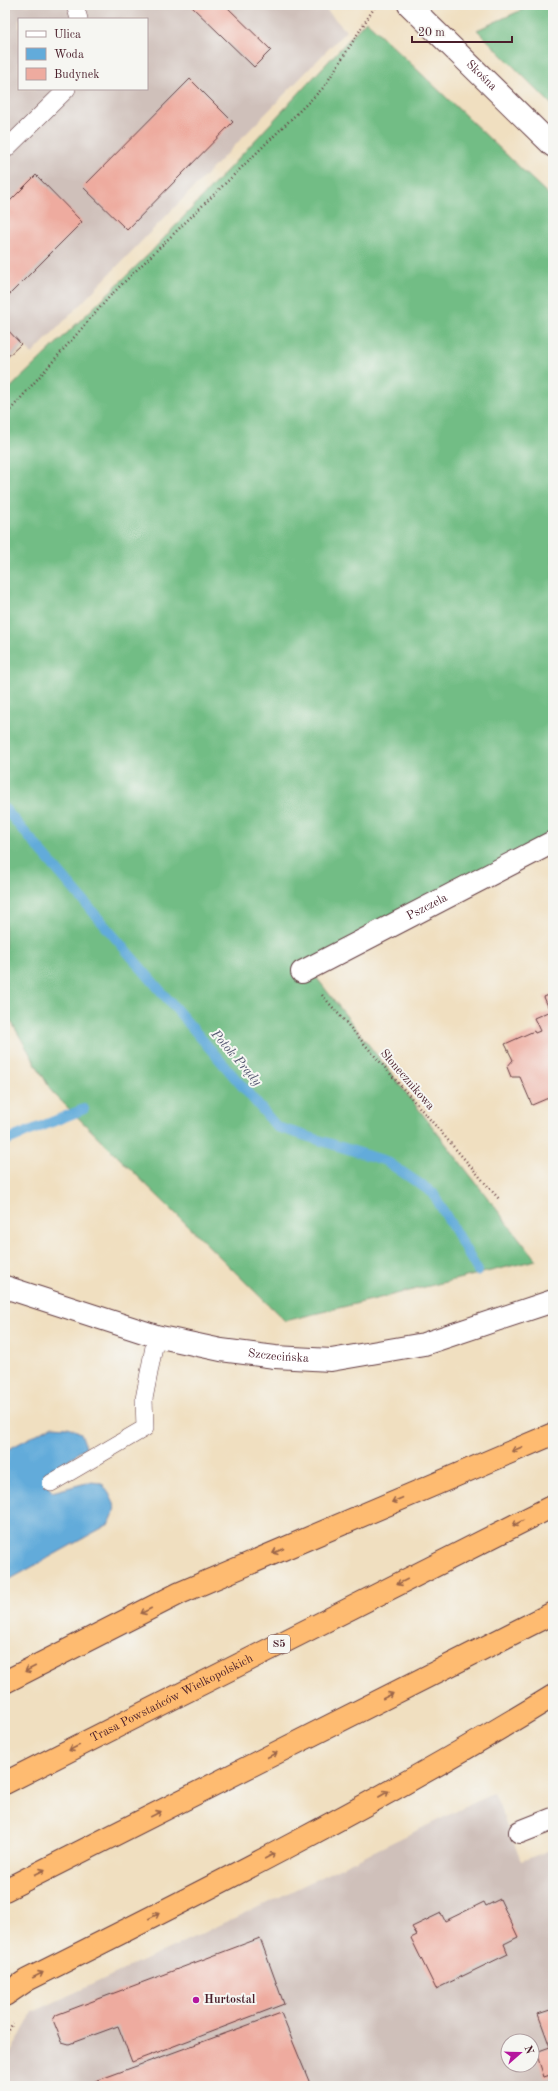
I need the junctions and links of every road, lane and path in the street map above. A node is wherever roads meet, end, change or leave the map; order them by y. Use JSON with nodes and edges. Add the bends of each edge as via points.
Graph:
{"nodes":[{"id":1,"x":75,"y":5,"type":"edge"},
{"id":2,"x":376,"y":5,"type":"edge"},
{"id":3,"x":409,"y":5,"type":"edge"},
{"id":4,"x":79,"y":18,"type":"edge"},
{"id":5,"x":66,"y":90,"type":"edge"},
{"id":6,"x":553,"y":146,"type":"edge"},
{"id":7,"x":5,"y":150,"type":"edge"},
{"id":8,"x":5,"y":416,"type":"edge"},
{"id":9,"x":553,"y":842,"type":"edge"},
{"id":10,"x":302,"y":972,"type":"joint"},
{"id":11,"x":499,"y":1199,"type":"dead end"},
{"id":12,"x":5,"y":1288,"type":"edge"},
{"id":13,"x":553,"y":1301,"type":"edge"},
{"id":14,"x":156,"y":1336,"type":"junction"},
{"id":15,"x":553,"y":1434,"type":"edge"},
{"id":16,"x":51,"y":1483,"type":"dead end"},
{"id":17,"x":553,"y":1506,"type":"edge"},
{"id":18,"x":553,"y":1613,"type":"edge"},
{"id":19,"x":5,"y":1682,"type":"edge"},
{"id":20,"x":553,"y":1696,"type":"edge"},
{"id":21,"x":5,"y":1783,"type":"edge"},
{"id":22,"x":553,"y":1819,"type":"edge"},
{"id":23,"x":520,"y":1832,"type":"dead end"},
{"id":24,"x":5,"y":1890,"type":"edge"},
{"id":25,"x":5,"y":1995,"type":"edge"}],
"edges":[{"from":1,"to":4,"type":"lane"},
{"from":2,"to":8,"type":"path","via":[[324,86],[112,294]]},
{"from":3,"to":6,"type":"street","name":"Skośna"},
{"from":5,"to":7,"type":"lane"},
{"from":9,"to":10,"type":"street","name":"Pszczela"},
{"from":10,"to":11,"type":"path","name":"Słonecznikowa"},
{"from":12,"to":14,"type":"street","name":"Szczecińska"},
{"from":13,"to":14,"type":"street","name":"Szczecińska","via":[[424,1344],[331,1360],[275,1357],[221,1350]]},
{"from":14,"to":16,"type":"lane","via":[[144,1399],[145,1428]]},
{"from":15,"to":19,"type":"highway","one_way":true,"via":[[180,1593]]},
{"from":17,"to":21,"type":"highway","name":"Trasa Powstańców Wielkopolskich","number":"S5","one_way":true},
{"from":24,"to":18,"type":"highway","one_way":true},
{"from":25,"to":20,"type":"highway","one_way":true,"via":[[27,1980],[204,1892],[352,1812]]},
{"from":22,"to":23,"type":"street"}]}
